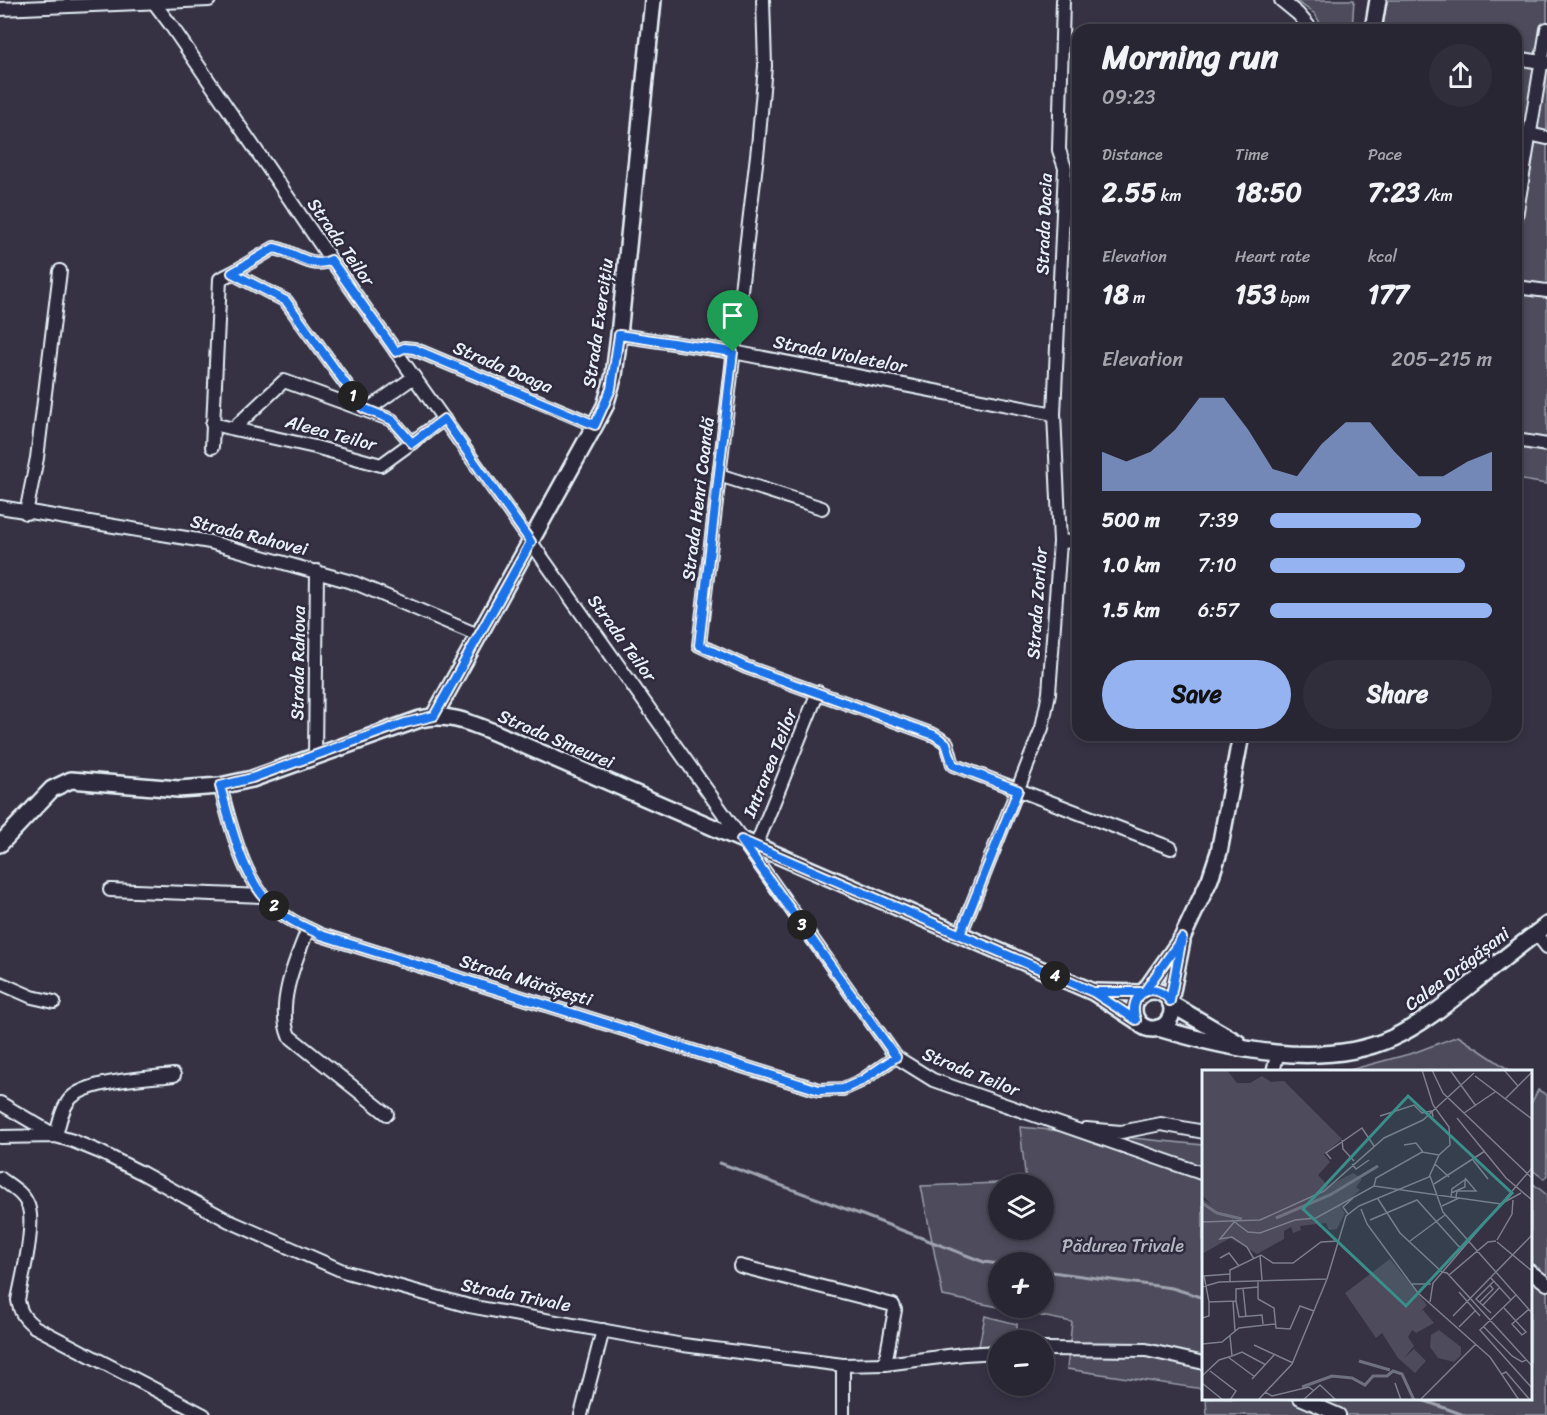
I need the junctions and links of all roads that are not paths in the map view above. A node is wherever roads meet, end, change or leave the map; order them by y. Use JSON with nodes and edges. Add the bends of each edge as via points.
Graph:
{"nodes":[{"id":1,"x":209,"y":0,"type":"edge"},
{"id":2,"x":653,"y":0,"type":"edge"},
{"id":3,"x":763,"y":0,"type":"edge"},
{"id":4,"x":1063,"y":0,"type":"edge"},
{"id":5,"x":1281,"y":0,"type":"edge"},
{"id":6,"x":1378,"y":0,"type":"edge"},
{"id":7,"x":153,"y":1,"type":"edge"},
{"id":8,"x":0,"y":9,"type":"edge"},
{"id":9,"x":1307,"y":24,"type":"edge"},
{"id":10,"x":1374,"y":24,"type":"edge"},
{"id":11,"x":1547,"y":29,"type":"edge"},
{"id":12,"x":1522,"y":59,"type":"edge"},
{"id":13,"x":1544,"y":63,"type":"edge"},
{"id":14,"x":1522,"y":132,"type":"edge"},
{"id":15,"x":1530,"y":134,"type":"junction"},
{"id":16,"x":1547,"y":138,"type":"edge"},
{"id":17,"x":1522,"y":181,"type":"edge"},
{"id":18,"x":331,"y":260,"type":"junction"},
{"id":19,"x":60,"y":271,"type":"dead end"},
{"id":20,"x":232,"y":273,"type":"junction"},
{"id":21,"x":1522,"y":288,"type":"edge"},
{"id":22,"x":1547,"y":291,"type":"edge"},
{"id":23,"x":619,"y":335,"type":"junction"},
{"id":24,"x":396,"y":352,"type":"junction"},
{"id":25,"x":733,"y":352,"type":"junction"},
{"id":26,"x":414,"y":378,"type":"junction"},
{"id":27,"x":363,"y":408,"type":"junction"},
{"id":28,"x":1054,"y":414,"type":"junction"},
{"id":29,"x":444,"y":419,"type":"junction"},
{"id":30,"x":212,"y":424,"type":"junction"},
{"id":31,"x":595,"y":425,"type":"junction"},
{"id":32,"x":234,"y":428,"type":"junction"},
{"id":33,"x":1522,"y":441,"type":"edge"},
{"id":34,"x":412,"y":443,"type":"junction"},
{"id":35,"x":1547,"y":446,"type":"edge"},
{"id":36,"x":212,"y":447,"type":"dead end"},
{"id":37,"x":719,"y":475,"type":"junction"},
{"id":38,"x":0,"y":507,"type":"edge"},
{"id":39,"x":822,"y":508,"type":"dead end"},
{"id":40,"x":26,"y":513,"type":"junction"},
{"id":41,"x":1072,"y":541,"type":"edge"},
{"id":42,"x":531,"y":542,"type":"junction"},
{"id":43,"x":1060,"y":542,"type":"junction"},
{"id":44,"x":317,"y":571,"type":"junction"},
{"id":45,"x":478,"y":636,"type":"junction"},
{"id":46,"x":818,"y":692,"type":"junction"},
{"id":47,"x":434,"y":716,"type":"junction"},
{"id":48,"x":1240,"y":741,"type":"edge"},
{"id":49,"x":315,"y":756,"type":"junction"},
{"id":50,"x":220,"y":786,"type":"junction"},
{"id":51,"x":1018,"y":790,"type":"junction"},
{"id":52,"x":741,"y":840,"type":"junction"},
{"id":53,"x":0,"y":844,"type":"edge"},
{"id":54,"x":756,"y":846,"type":"junction"},
{"id":55,"x":1171,"y":848,"type":"dead end"},
{"id":56,"x":111,"y":890,"type":"dead end"},
{"id":57,"x":263,"y":896,"type":"junction"},
{"id":58,"x":308,"y":928,"type":"junction"},
{"id":59,"x":1541,"y":929,"type":"edge"},
{"id":60,"x":960,"y":935,"type":"junction"},
{"id":61,"x":1182,"y":938,"type":"junction"},
{"id":62,"x":1547,"y":947,"type":"edge"},
{"id":63,"x":0,"y":983,"type":"edge"},
{"id":64,"x":1093,"y":992,"type":"junction"},
{"id":65,"x":1143,"y":993,"type":"junction"},
{"id":66,"x":54,"y":1002,"type":"dead end"},
{"id":67,"x":1171,"y":1003,"type":"junction"},
{"id":68,"x":1136,"y":1020,"type":"junction"},
{"id":69,"x":1158,"y":1028,"type":"junction"},
{"id":70,"x":1246,"y":1048,"type":"junction"},
{"id":71,"x":1278,"y":1052,"type":"junction"},
{"id":72,"x":896,"y":1057,"type":"junction"},
{"id":73,"x":1273,"y":1070,"type":"edge"},
{"id":74,"x":174,"y":1076,"type":"dead end"},
{"id":75,"x":0,"y":1103,"type":"edge"},
{"id":76,"x":387,"y":1114,"type":"dead end"},
{"id":77,"x":1066,"y":1127,"type":"junction"},
{"id":78,"x":1202,"y":1131,"type":"edge"},
{"id":79,"x":56,"y":1136,"type":"junction"},
{"id":80,"x":0,"y":1137,"type":"edge"},
{"id":81,"x":1202,"y":1174,"type":"edge"},
{"id":82,"x":0,"y":1178,"type":"edge"},
{"id":83,"x":740,"y":1266,"type":"dead end"},
{"id":84,"x":1532,"y":1273,"type":"edge"},
{"id":85,"x":1547,"y":1284,"type":"edge"},
{"id":86,"x":603,"y":1330,"type":"junction"},
{"id":87,"x":1054,"y":1349,"type":"edge"},
{"id":88,"x":988,"y":1353,"type":"edge"},
{"id":89,"x":1202,"y":1363,"type":"edge"},
{"id":90,"x":885,"y":1364,"type":"junction"},
{"id":91,"x":843,"y":1365,"type":"junction"},
{"id":92,"x":1305,"y":1400,"type":"edge"},
{"id":93,"x":204,"y":1415,"type":"edge"},
{"id":94,"x":581,"y":1415,"type":"edge"},
{"id":95,"x":843,"y":1415,"type":"edge"},
{"id":96,"x":1339,"y":1415,"type":"edge"}],
"edges":[{"from":1,"to":7,"type":"street"},
{"from":2,"to":23,"type":"main road","name":"Strada Exercițiu"},
{"from":3,"to":25,"type":"street","name":"Strada Henri Coandă","via":[[765,66]]},
{"from":4,"to":28,"type":"street","name":"Strada Dacia","via":[[1059,150],[1065,168]]},
{"from":5,"to":9,"type":"street"},
{"from":6,"to":10,"type":"main road"},
{"from":7,"to":8,"type":"street"},
{"from":7,"to":18,"type":"street","name":"Strada Teilor"},
{"from":11,"to":13,"type":"street"},
{"from":12,"to":13,"type":"street"},
{"from":13,"to":15,"type":"street"},
{"from":14,"to":15,"type":"street"},
{"from":15,"to":16,"type":"street"},
{"from":15,"to":17,"type":"street"},
{"from":18,"to":20,"type":"street","via":[[316,264],[274,248]]},
{"from":18,"to":24,"type":"street","name":"Strada Teilor"},
{"from":19,"to":40,"type":"street","via":[[37,458]]},
{"from":20,"to":27,"type":"street","name":"Aleea Teilor","via":[[286,301]]},
{"from":20,"to":30,"type":"street","via":[[220,279]]},
{"from":21,"to":22,"type":"street"},
{"from":23,"to":25,"type":"street","name":"Strada Violetelor"},
{"from":23,"to":31,"type":"main road","name":"Strada Exercițiu","via":[[611,389]]},
{"from":24,"to":26,"type":"street","name":"Strada Teilor"},
{"from":24,"to":31,"type":"street","name":"Strada Doaga","via":[[414,349]]},
{"from":25,"to":28,"type":"street","name":"Strada Violetelor"},
{"from":25,"to":37,"type":"street","name":"Strada Henri Coandă"},
{"from":26,"to":27,"type":"street","name":"Aleea Teilor","via":[[370,408]]},
{"from":26,"to":29,"type":"street","name":"Strada Teilor"},
{"from":27,"to":32,"type":"street","name":"Aleea Teilor","via":[[284,381]]},
{"from":27,"to":34,"type":"street","name":"Aleea Teilor","via":[[392,420]]},
{"from":28,"to":43,"type":"street","name":"Strada Zorilor"},
{"from":29,"to":34,"type":"street","name":"Aleea Teilor"},
{"from":29,"to":42,"type":"street","name":"Strada Teilor"},
{"from":30,"to":32,"type":"street","name":"Aleea Teilor"},
{"from":30,"to":36,"type":"street"},
{"from":31,"to":42,"type":"main road","name":"Strada Exercițiu"},
{"from":32,"to":34,"type":"street","name":"Aleea Teilor","via":[[374,465],[381,465]]},
{"from":33,"to":35,"type":"street"},
{"from":37,"to":39,"type":"street"},
{"from":37,"to":46,"type":"street","name":"Strada Henri Coandă","via":[[699,645],[746,667]]},
{"from":38,"to":40,"type":"street","name":"Strada Rahovei"},
{"from":40,"to":44,"type":"street","name":"Strada Rahovei","via":[[201,540]]},
{"from":41,"to":43,"type":"street"},
{"from":42,"to":45,"type":"main road","name":"Strada Exercițiu"},
{"from":42,"to":52,"type":"street","name":"Strada Teilor"},
{"from":43,"to":51,"type":"street","name":"Strada Zorilor","via":[[1049,693],[1042,728]]},
{"from":44,"to":45,"type":"street","name":"Strada Rahovei","via":[[380,592]]},
{"from":44,"to":49,"type":"street","name":"Strada Rahova"},
{"from":45,"to":47,"type":"main road","name":"Strada Exercițiu"},
{"from":46,"to":51,"type":"street","name":"Strada Henri Coandă","via":[[934,735],[946,743],[953,765]]},
{"from":46,"to":54,"type":"street","name":"Intrarea Teilor"},
{"from":47,"to":49,"type":"main road","name":"Strada Smeurei"},
{"from":47,"to":52,"type":"main road","name":"Strada Smeurei","via":[[462,720]]},
{"from":48,"to":61,"type":"main road","via":[[1219,852]]},
{"from":49,"to":50,"type":"main road","name":"Strada Smeurei"},
{"from":50,"to":53,"type":"main road","name":"Strada Smeurei","via":[[178,789],[71,780],[52,789]]},
{"from":50,"to":57,"type":"street","name":"Strada Mărășești","via":[[239,854]]},
{"from":51,"to":55,"type":"street"},
{"from":51,"to":60,"type":"street","name":"Strada Zorilor"},
{"from":52,"to":54,"type":"main road","name":"Strada Smeurei"},
{"from":52,"to":72,"type":"street","name":"Strada Teilor"},
{"from":54,"to":60,"type":"main road","name":"Strada Smeurei"},
{"from":56,"to":57,"type":"street"},
{"from":57,"to":58,"type":"street","name":"Strada Mărășești","via":[[286,918]]},
{"from":58,"to":72,"type":"street","name":"Strada Mărășești","via":[[819,1090],[843,1089]]},
{"from":58,"to":76,"type":"street","via":[[293,968],[284,1025],[289,1036]]},
{"from":59,"to":62,"type":"street"},
{"from":59,"to":71,"type":"main road","name":"Calea Drăgășani","via":[[1434,1013],[1391,1039],[1344,1052]]},
{"from":60,"to":64,"type":"main road","name":"Strada Smeurei"},
{"from":61,"to":65,"type":"main road"},
{"from":61,"to":67,"type":"main road"},
{"from":63,"to":66,"type":"street"},
{"from":64,"to":65,"type":"main road","name":"Strada Smeurei"},
{"from":64,"to":68,"type":"main road","name":"Strada Smeurei"},
{"from":65,"to":67,"type":"main road","via":[[1156,991]]},
{"from":65,"to":68,"type":"main road","via":[[1133,1008]]},
{"from":67,"to":69,"type":"main road","via":[[1168,1021]]},
{"from":67,"to":70,"type":"main road","name":"Calea Drăgășani"},
{"from":68,"to":69,"type":"main road","via":[[1146,1028]]},
{"from":69,"to":70,"type":"main road","name":"Calea Drăgășani"},
{"from":70,"to":71,"type":"main road","name":"Calea Drăgășani"},
{"from":71,"to":73,"type":"street"},
{"from":72,"to":77,"type":"street","name":"Strada Teilor","via":[[933,1080]]},
{"from":74,"to":79,"type":"street","via":[[125,1080],[82,1091],[71,1097]]},
{"from":75,"to":79,"type":"street","name":"Strada Trivale"},
{"from":77,"to":78,"type":"street","via":[[1120,1132],[1161,1124]]},
{"from":77,"to":81,"type":"street","name":"Strada Teilor"},
{"from":79,"to":80,"type":"street","name":"Strada Trivale"},
{"from":79,"to":86,"type":"street","name":"Strada Trivale","via":[[100,1152],[228,1221],[343,1271],[469,1306]]},
{"from":82,"to":93,"type":"street","via":[[20,1193],[30,1212],[18,1300],[25,1318],[35,1327]]},
{"from":83,"to":90,"type":"street","via":[[893,1305]]},
{"from":84,"to":85,"type":"street"},
{"from":86,"to":91,"type":"street","name":"Strada Trivale","via":[[683,1345]]},
{"from":86,"to":94,"type":"street"},
{"from":87,"to":89,"type":"street","via":[[1146,1350]]},
{"from":88,"to":90,"type":"street","name":"Strada Trivale"},
{"from":90,"to":91,"type":"street","name":"Strada Trivale"},
{"from":91,"to":95,"type":"street"},
{"from":92,"to":96,"type":"street"}]}
